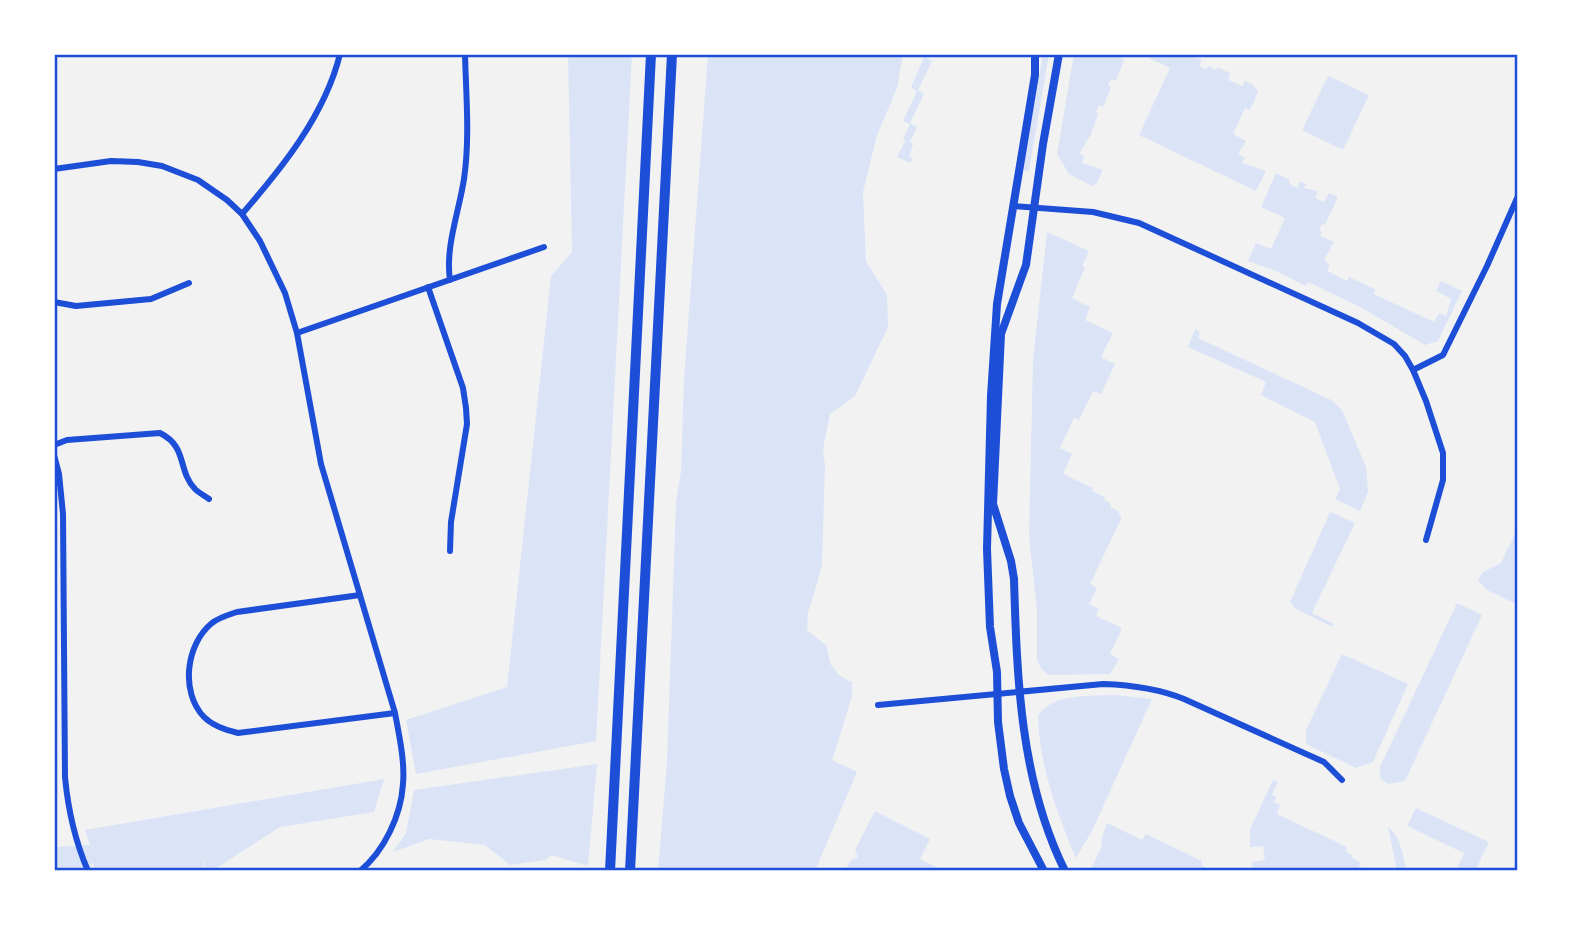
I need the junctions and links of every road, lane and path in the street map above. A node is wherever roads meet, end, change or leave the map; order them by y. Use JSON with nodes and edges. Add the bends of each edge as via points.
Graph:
{"nodes":[{"id":1,"x":340,"y":54,"type":"edge"},
{"id":2,"x":465,"y":54,"type":"edge"},
{"id":3,"x":651,"y":54,"type":"edge"},
{"id":4,"x":672,"y":54,"type":"edge"},
{"id":5,"x":1035,"y":54,"type":"edge"},
{"id":6,"x":1059,"y":54,"type":"edge"},
{"id":7,"x":54,"y":169,"type":"edge"},
{"id":8,"x":1518,"y":196,"type":"edge"},
{"id":9,"x":1014,"y":206,"type":"junction"},
{"id":10,"x":1034,"y":208,"type":"junction"},
{"id":11,"x":242,"y":214,"type":"junction"},
{"id":12,"x":544,"y":247,"type":"dead end"},
{"id":13,"x":450,"y":280,"type":"junction"},
{"id":14,"x":189,"y":284,"type":"dead end"},
{"id":15,"x":428,"y":287,"type":"junction"},
{"id":16,"x":54,"y":302,"type":"edge"},
{"id":17,"x":297,"y":333,"type":"junction"},
{"id":18,"x":1413,"y":370,"type":"junction"},
{"id":19,"x":54,"y":444,"type":"edge"},
{"id":20,"x":54,"y":455,"type":"edge"},
{"id":21,"x":209,"y":499,"type":"dead end"},
{"id":22,"x":1426,"y":540,"type":"dead end"},
{"id":23,"x":450,"y":551,"type":"dead end"},
{"id":24,"x":360,"y":595,"type":"junction"},
{"id":25,"x":54,"y":615,"type":"edge"},
{"id":26,"x":64,"y":615,"type":"junction"},
{"id":27,"x":1020,"y":693,"type":"junction"},
{"id":28,"x":997,"y":695,"type":"junction"},
{"id":29,"x":878,"y":705,"type":"dead end"},
{"id":30,"x":395,"y":713,"type":"junction"},
{"id":31,"x":54,"y":777,"type":"edge"},
{"id":32,"x":65,"y":777,"type":"junction"},
{"id":33,"x":1342,"y":780,"type":"dead end"},
{"id":34,"x":88,"y":871,"type":"edge"},
{"id":35,"x":360,"y":871,"type":"edge"},
{"id":36,"x":610,"y":871,"type":"edge"},
{"id":37,"x":630,"y":871,"type":"edge"},
{"id":38,"x":1044,"y":871,"type":"edge"},
{"id":39,"x":1065,"y":871,"type":"edge"}],
"edges":[{"from":1,"to":11,"type":"street","via":[[307,127],[279,171]]},
{"from":2,"to":13,"type":"street","via":[[464,176],[448,253]]},
{"from":3,"to":36,"type":"highway"},
{"from":4,"to":37,"type":"highway"},
{"from":5,"to":9,"type":"street"},
{"from":6,"to":10,"type":"street"},
{"from":7,"to":11,"type":"street","via":[[111,161],[162,166],[198,180]]},
{"from":8,"to":18,"type":"street","via":[[1443,355]]},
{"from":9,"to":10,"type":"street"},
{"from":9,"to":28,"type":"street","via":[[1000,277],[991,396],[988,549]]},
{"from":10,"to":18,"type":"street","via":[[1093,212],[1139,223],[1358,323],[1394,344]]},
{"from":10,"to":27,"type":"street","via":[[1026,265],[1001,334],[993,503],[1011,561]]},
{"from":11,"to":17,"type":"street","via":[[274,266]]},
{"from":12,"to":13,"type":"street"},
{"from":13,"to":15,"type":"street"},
{"from":14,"to":16,"type":"street","via":[[152,299],[76,306]]},
{"from":15,"to":17,"type":"street"},
{"from":15,"to":23,"type":"street","via":[[466,408]]},
{"from":17,"to":24,"type":"street","via":[[321,464]]},
{"from":18,"to":22,"type":"street","via":[[1443,453],[1443,480]]},
{"from":19,"to":21,"type":"street","via":[[160,433],[177,445],[188,478]]},
{"from":20,"to":26,"type":"street","via":[[63,514]]},
{"from":24,"to":30,"type":"street"},
{"from":24,"to":30,"type":"street","via":[[220,618],[201,635],[194,649],[189,669],[191,690],[204,717],[238,733]]},
{"from":25,"to":26,"type":"street"},
{"from":26,"to":32,"type":"street"},
{"from":27,"to":28,"type":"street"},
{"from":27,"to":33,"type":"street","via":[[1102,684],[1164,691],[1324,762]]},
{"from":27,"to":39,"type":"street","via":[[1035,788]]},
{"from":28,"to":29,"type":"street"},
{"from":28,"to":38,"type":"street","via":[[1010,796]]},
{"from":30,"to":35,"type":"street","via":[[403,784],[393,824],[374,859]]},
{"from":31,"to":32,"type":"street"},
{"from":32,"to":34,"type":"street","via":[[67,803]]}]}
